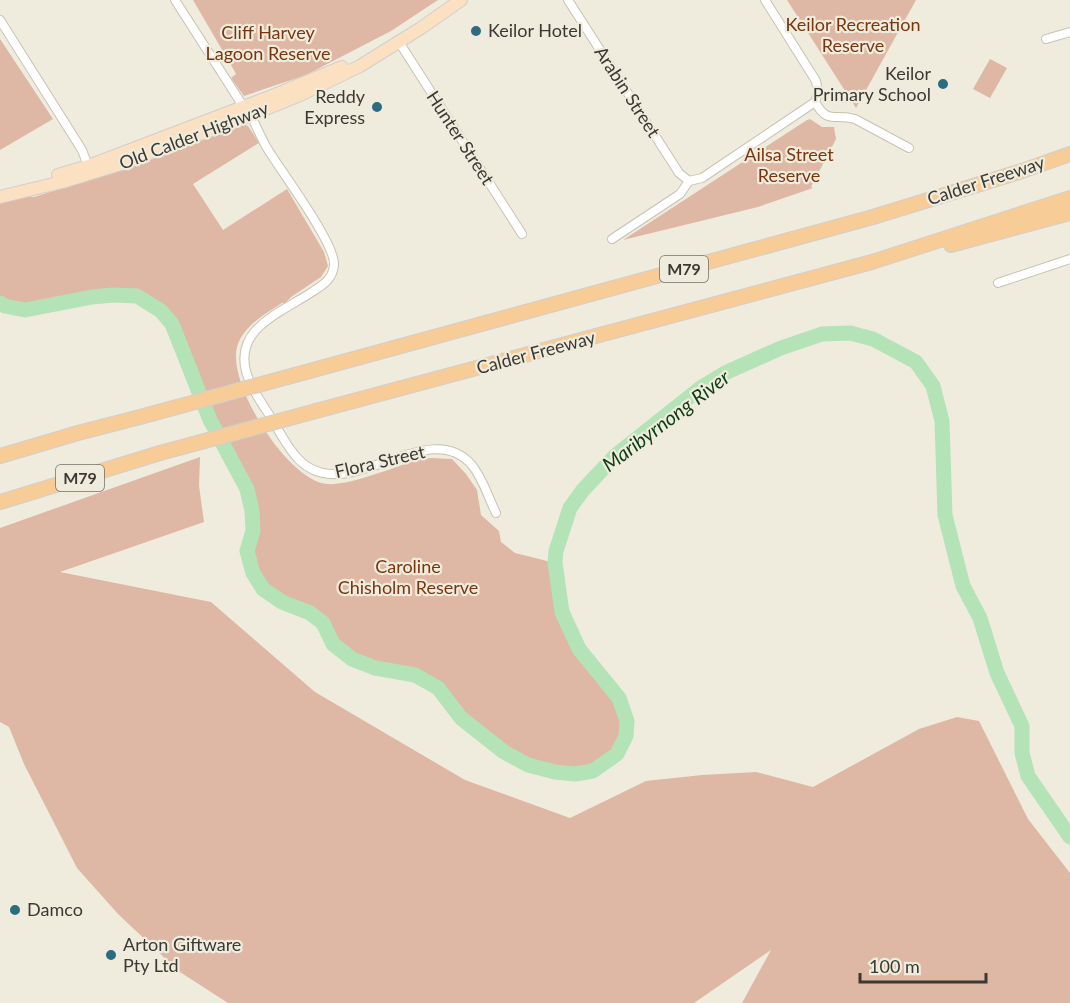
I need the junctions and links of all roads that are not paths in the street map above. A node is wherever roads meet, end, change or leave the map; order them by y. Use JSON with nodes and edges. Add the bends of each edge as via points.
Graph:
{"nodes":[{"id":1,"x":175,"y":0,"type":"edge"},
{"id":2,"x":461,"y":0,"type":"edge"},
{"id":3,"x":568,"y":0,"type":"edge"},
{"id":4,"x":765,"y":0,"type":"edge"},
{"id":5,"x":0,"y":20,"type":"edge"},
{"id":6,"x":1070,"y":32,"type":"edge"},
{"id":7,"x":1046,"y":39,"type":"dead end"},
{"id":8,"x":399,"y":42,"type":"junction"},
{"id":9,"x":815,"y":102,"type":"junction"},
{"id":10,"x":247,"y":111,"type":"junction"},
{"id":11,"x":909,"y":148,"type":"dead end"},
{"id":12,"x":1070,"y":154,"type":"edge"},
{"id":13,"x":90,"y":170,"type":"junction"},
{"id":14,"x":689,"y":181,"type":"junction"},
{"id":15,"x":0,"y":195,"type":"edge"},
{"id":16,"x":1070,"y":198,"type":"edge"},
{"id":17,"x":1070,"y":213,"type":"edge"},
{"id":18,"x":522,"y":234,"type":"dead end"},
{"id":19,"x":612,"y":239,"type":"dead end"},
{"id":20,"x":1070,"y":259,"type":"edge"},
{"id":21,"x":873,"y":262,"type":"junction"},
{"id":22,"x":998,"y":283,"type":"dead end"},
{"id":23,"x":0,"y":456,"type":"edge"},
{"id":24,"x":0,"y":502,"type":"edge"},
{"id":25,"x":496,"y":513,"type":"dead end"}],
"edges":[{"from":1,"to":10,"type":"street","name":"Flora Street"},
{"from":2,"to":8,"type":"main road","name":"Old Calder Highway"},
{"from":3,"to":14,"type":"street","name":"Arabin Street","via":[[681,175]]},
{"from":4,"to":9,"type":"street","via":[[816,81]]},
{"from":5,"to":13,"type":"street","via":[[82,150]]},
{"from":6,"to":7,"type":"street"},
{"from":8,"to":10,"type":"main road","name":"Old Calder Highway"},
{"from":8,"to":18,"type":"street","name":"Hunter Street"},
{"from":9,"to":11,"type":"street","via":[[827,117],[855,119]]},
{"from":9,"to":14,"type":"street","via":[[702,178]]},
{"from":10,"to":13,"type":"main road","name":"Old Calder Highway"},
{"from":10,"to":25,"type":"street","name":"Flora Street","via":[[328,242],[335,263],[324,285],[253,334],[244,363],[253,390],[296,457],[310,468],[338,475],[430,450],[448,450],[471,464]]},
{"from":12,"to":23,"type":"highway","name":"Calder Freeway","number":"M79","bridge":true,"via":[[873,217]]},
{"from":13,"to":15,"type":"main road","name":"Old Calder Highway"},
{"from":14,"to":19,"type":"street","via":[[680,194]]},
{"from":16,"to":21,"type":"highway","name":"Calder Freeway","number":"M79"},
{"from":17,"to":21,"type":"highway"},
{"from":20,"to":22,"type":"street"},
{"from":21,"to":24,"type":"highway","name":"Calder Freeway","number":"M79","bridge":true,"via":[[160,453]]}]}
